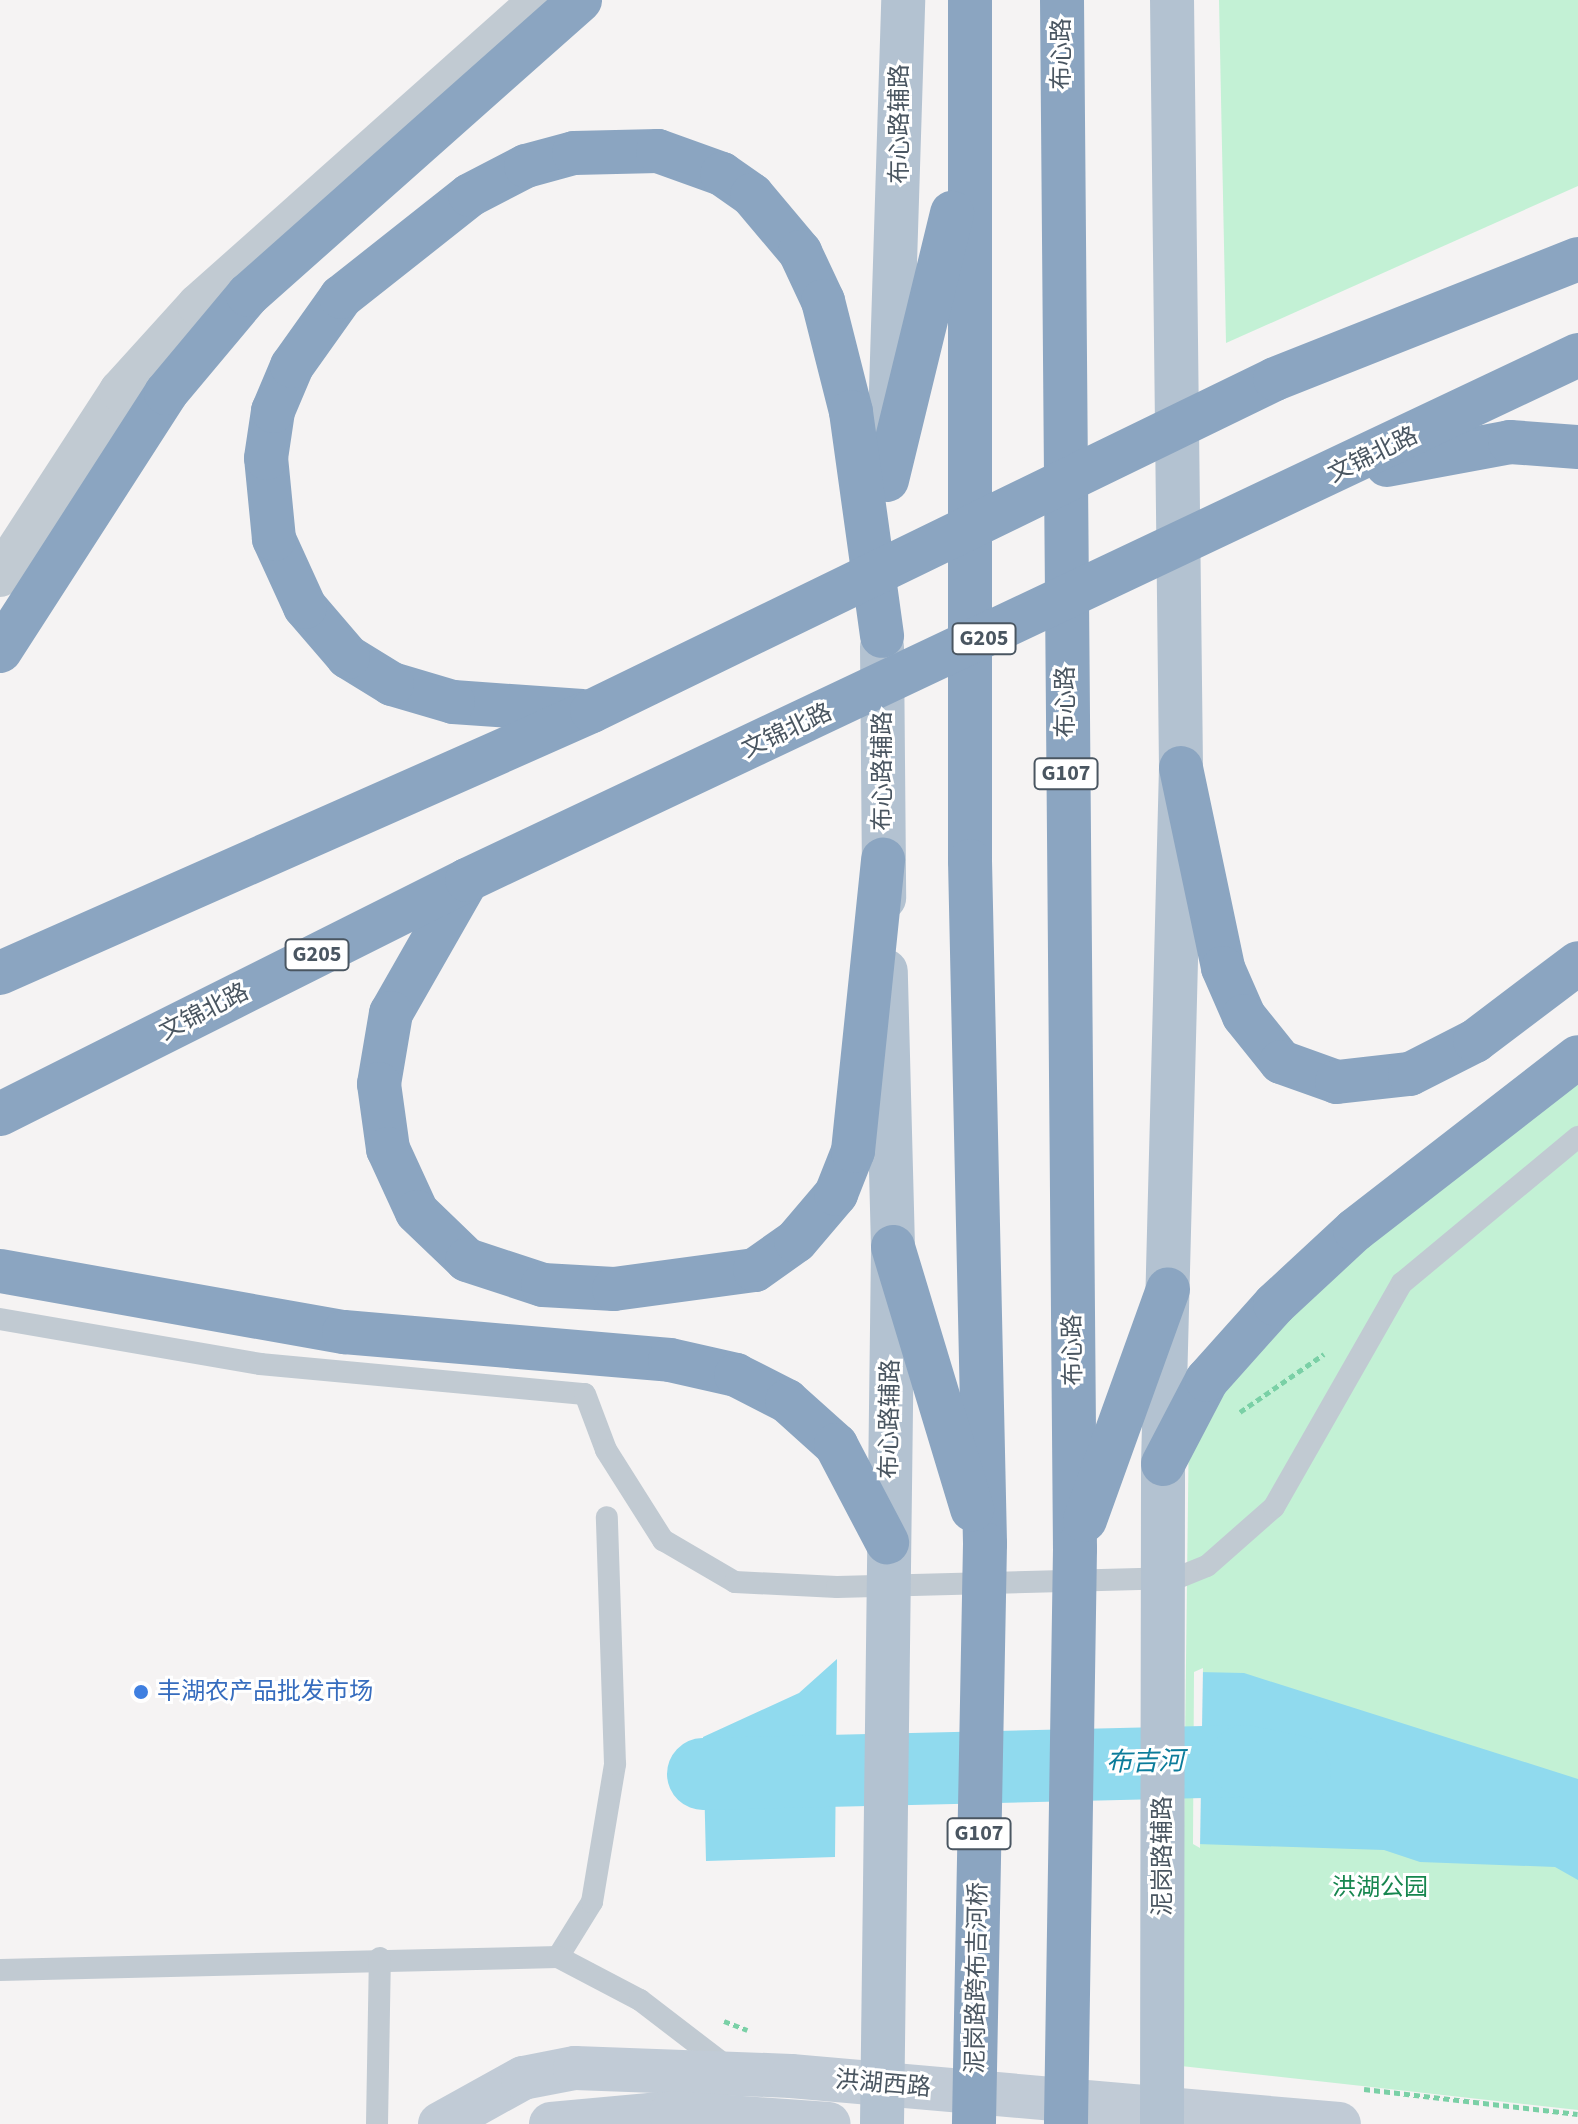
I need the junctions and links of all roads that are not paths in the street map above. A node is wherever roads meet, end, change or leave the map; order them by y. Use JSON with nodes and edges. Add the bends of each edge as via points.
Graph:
{"nodes":[{"id":1,"x":540,"y":0,"type":"edge"},
{"id":2,"x":580,"y":0,"type":"edge"},
{"id":3,"x":903,"y":0,"type":"edge"},
{"id":4,"x":970,"y":0,"type":"edge"},
{"id":5,"x":1062,"y":0,"type":"edge"},
{"id":6,"x":1172,"y":0,"type":"edge"},
{"id":7,"x":970,"y":112,"type":"junction"},
{"id":8,"x":1578,"y":259,"type":"edge"},
{"id":9,"x":1578,"y":355,"type":"edge"},
{"id":10,"x":1578,"y":447,"type":"edge"},
{"id":11,"x":1333,"y":475,"type":"junction"},
{"id":12,"x":887,"y":480,"type":"junction"},
{"id":13,"x":0,"y":576,"type":"edge"},
{"id":14,"x":882,"y":636,"type":"junction"},
{"id":15,"x":0,"y":651,"type":"edge"},
{"id":16,"x":592,"y":711,"type":"junction"},
{"id":17,"x":1181,"y":768,"type":"junction"},
{"id":18,"x":883,"y":860,"type":"junction"},
{"id":19,"x":467,"y":880,"type":"junction"},
{"id":20,"x":1578,"y":963,"type":"edge"},
{"id":21,"x":0,"y":973,"type":"edge"},
{"id":22,"x":1578,"y":1057,"type":"edge"},
{"id":23,"x":0,"y":1114,"type":"edge"},
{"id":24,"x":1578,"y":1137,"type":"edge"},
{"id":25,"x":893,"y":1247,"type":"junction"},
{"id":26,"x":0,"y":1271,"type":"edge"},
{"id":27,"x":1168,"y":1290,"type":"junction"},
{"id":28,"x":0,"y":1319,"type":"edge"},
{"id":29,"x":1163,"y":1464,"type":"junction"},
{"id":30,"x":607,"y":1517,"type":"dead end"},
{"id":31,"x":887,"y":1542,"type":"junction"},
{"id":32,"x":985,"y":1544,"type":"junction"},
{"id":33,"x":1075,"y":1549,"type":"junction"},
{"id":34,"x":558,"y":1957,"type":"junction"},
{"id":35,"x":380,"y":1958,"type":"junction"},
{"id":36,"x":0,"y":1970,"type":"edge"},
{"id":37,"x":734,"y":2072,"type":"junction"},
{"id":38,"x":1342,"y":2105,"type":"edge"},
{"id":39,"x":377,"y":2124,"type":"edge"},
{"id":40,"x":440,"y":2124,"type":"edge"},
{"id":41,"x":551,"y":2124,"type":"edge"},
{"id":42,"x":829,"y":2124,"type":"edge"},
{"id":43,"x":882,"y":2124,"type":"edge"},
{"id":44,"x":974,"y":2124,"type":"edge"},
{"id":45,"x":1066,"y":2124,"type":"edge"},
{"id":46,"x":1162,"y":2124,"type":"edge"}],
"edges":[{"from":1,"to":13,"type":"street","via":[[198,305],[120,391]]},
{"from":2,"to":15,"type":"highway","via":[[248,295],[166,393]]},
{"from":3,"to":12,"type":"main road","name":"布心路辅路"},
{"from":4,"to":7,"type":"highway","number":"G107"},
{"from":5,"to":33,"type":"highway","name":"布心路","number":"G107"},
{"from":6,"to":17,"type":"main road"},
{"from":7,"to":12,"type":"highway","via":[[944,255]]},
{"from":7,"to":32,"type":"highway","number":"G107","via":[[970,861]]},
{"from":8,"to":16,"type":"highway","via":[[1275,379]]},
{"from":9,"to":11,"type":"highway","name":"文锦北路","number":"G205"},
{"from":10,"to":11,"type":"highway","via":[[1510,442]]},
{"from":11,"to":19,"type":"highway","name":"文锦北路","number":"G205"},
{"from":12,"to":14,"type":"main road","name":"布心路辅路"},
{"from":14,"to":16,"type":"highway","via":[[851,412],[823,301],[800,252],[752,195],[722,174],[658,151],[574,153],[526,166],[470,195],[341,297],[309,336],[273,411],[267,497],[274,539],[305,607],[371,674],[453,702]]},
{"from":14,"to":18,"type":"main road","name":"布心路辅路"},
{"from":16,"to":21,"type":"highway"},
{"from":17,"to":20,"type":"highway","via":[[1223,968],[1244,1016],[1281,1062],[1337,1082],[1410,1074],[1475,1041]]},
{"from":17,"to":27,"type":"main road"},
{"from":18,"to":19,"type":"highway","via":[[853,1151],[836,1194],[796,1241],[755,1270],[614,1289],[543,1285],[467,1260],[417,1212],[388,1149],[379,1084],[391,1013]]},
{"from":18,"to":25,"type":"main road","name":"布心路辅路"},
{"from":19,"to":23,"type":"highway","name":"文锦北路","number":"G205"},
{"from":22,"to":29,"type":"highway","via":[[1355,1230],[1275,1304],[1207,1380]]},
{"from":24,"to":28,"type":"lane","via":[[1402,1283],[1301,1471],[1274,1507],[1207,1566],[1177,1578],[837,1587],[735,1582],[663,1540],[606,1450],[585,1394],[260,1364]]},
{"from":25,"to":31,"type":"main road","name":"布心路辅路"},
{"from":25,"to":32,"type":"highway","via":[[934,1402]]},
{"from":26,"to":31,"type":"highway","via":[[344,1332],[670,1360],[736,1375],[787,1401],[836,1445]]},
{"from":27,"to":29,"type":"main road"},
{"from":27,"to":33,"type":"highway"},
{"from":29,"to":46,"type":"main road","name":"泥岗路辅路"},
{"from":30,"to":34,"type":"lane","via":[[615,1764],[592,1902]]},
{"from":31,"to":43,"type":"main road"},
{"from":32,"to":44,"type":"highway","name":"泥岗路跨布吉河桥","number":"G107"},
{"from":33,"to":45,"type":"highway","number":"G107"},
{"from":34,"to":35,"type":"lane"},
{"from":34,"to":37,"type":"lane","via":[[640,2000]]},
{"from":35,"to":36,"type":"lane"},
{"from":35,"to":39,"type":"lane"},
{"from":37,"to":38,"type":"main road","name":"洪湖西路"},
{"from":37,"to":40,"type":"main road","name":"洪湖西路","via":[[575,2068],[523,2078]]},
{"from":41,"to":42,"type":"main road","name":"洪湖西路","via":[[671,2113]]}]}
